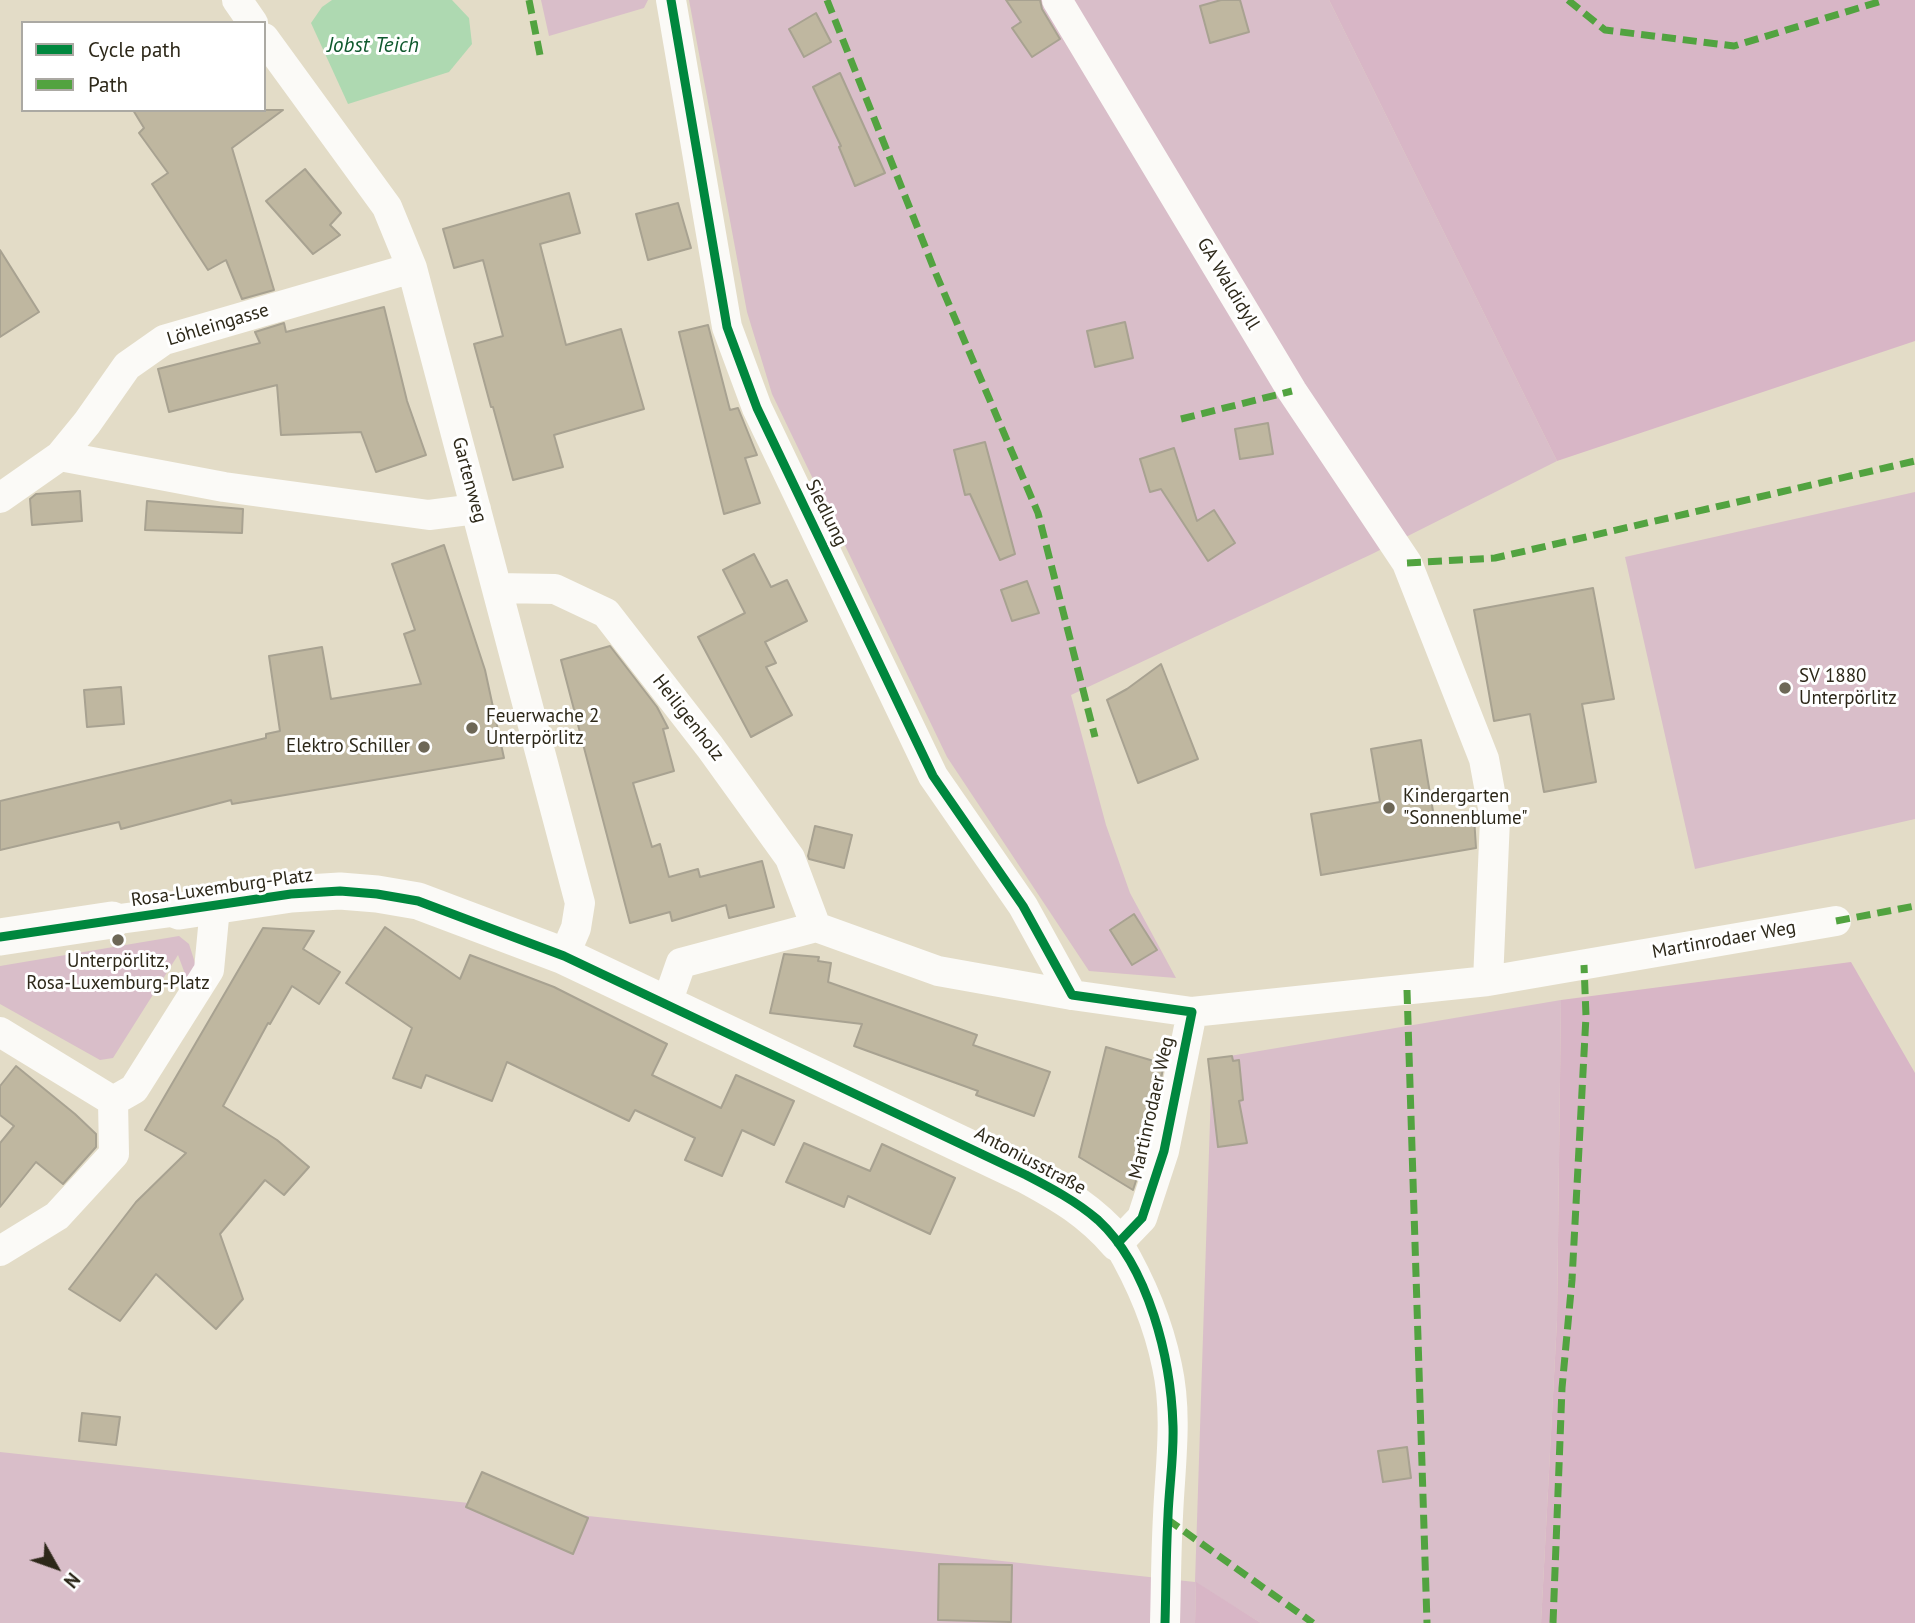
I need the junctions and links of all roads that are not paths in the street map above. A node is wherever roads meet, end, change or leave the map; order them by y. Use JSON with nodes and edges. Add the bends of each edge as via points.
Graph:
{"nodes":[{"id":1,"x":237,"y":0,"type":"edge"},
{"id":2,"x":671,"y":0,"type":"edge"},
{"id":3,"x":1057,"y":0,"type":"edge"},
{"id":4,"x":252,"y":21,"type":"edge"},
{"id":5,"x":266,"y":41,"type":"edge"},
{"id":6,"x":412,"y":268,"type":"junction"},
{"id":7,"x":60,"y":456,"type":"junction"},
{"id":8,"x":0,"y":498,"type":"edge"},
{"id":9,"x":476,"y":509,"type":"junction"},
{"id":10,"x":498,"y":588,"type":"junction"},
{"id":11,"x":197,"y":909,"type":"junction"},
{"id":12,"x":113,"y":920,"type":"joint"},
{"id":13,"x":1836,"y":920,"type":"dead end"},
{"id":14,"x":816,"y":927,"type":"junction"},
{"id":15,"x":0,"y":937,"type":"edge"},
{"id":16,"x":564,"y":956,"type":"junction"},
{"id":17,"x":1488,"y":981,"type":"junction"},
{"id":18,"x":1072,"y":995,"type":"junction"},
{"id":19,"x":667,"y":1003,"type":"junction"},
{"id":20,"x":1192,"y":1012,"type":"junction"},
{"id":21,"x":0,"y":1032,"type":"edge"},
{"id":22,"x":113,"y":1101,"type":"junction"},
{"id":23,"x":1118,"y":1243,"type":"junction"},
{"id":24,"x":0,"y":1251,"type":"edge"},
{"id":25,"x":1165,"y":1623,"type":"edge"}],
"edges":[{"from":1,"to":4,"type":"street"},
{"from":2,"to":18,"type":"street","name":"Siedlung","via":[[727,327],[757,408],[933,776],[1023,906]]},
{"from":3,"to":17,"type":"street","name":"GA Waldidyll","via":[[1292,391],[1407,563],[1484,759],[1494,819]]},
{"from":5,"to":6,"type":"street","name":"Gartenweg","via":[[387,207]]},
{"from":6,"to":7,"type":"street","name":"Löhleingasse","via":[[164,340],[127,366]]},
{"from":6,"to":9,"type":"street","name":"Gartenweg"},
{"from":7,"to":8,"type":"street","name":"Löhleingasse"},
{"from":7,"to":9,"type":"street","via":[[224,487],[429,516]]},
{"from":9,"to":10,"type":"street","name":"Gartenweg"},
{"from":10,"to":14,"type":"street","name":"Heiligenholz","via":[[555,589],[606,613],[790,858]]},
{"from":10,"to":16,"type":"street","name":"Gartenweg","via":[[580,903]]},
{"from":11,"to":12,"type":"street","name":"Rosa-Luxemburg-Platz"},
{"from":11,"to":16,"type":"street","name":"Rosa-Luxemburg-Platz","via":[[291,894],[377,894],[418,901]]},
{"from":11,"to":22,"type":"street","name":"Rosa-Luxemburg-Platz","via":[[209,970],[134,1089]]},
{"from":12,"to":15,"type":"street","name":"Rosa-Luxemburg-Platz"},
{"from":13,"to":17,"type":"street","name":"Martinrodaer Weg"},
{"from":14,"to":18,"type":"street","via":[[938,971]]},
{"from":14,"to":19,"type":"street","via":[[681,963]]},
{"from":16,"to":19,"type":"street","name":"Antoniusstraße"},
{"from":17,"to":20,"type":"street","name":"Martinrodaer Weg"},
{"from":18,"to":20,"type":"street"},
{"from":19,"to":23,"type":"street","name":"Antoniusstraße","via":[[1026,1175],[1069,1198]]},
{"from":20,"to":23,"type":"street","name":"Martinrodaer Weg","via":[[1164,1151],[1142,1218]]},
{"from":21,"to":22,"type":"street"},
{"from":22,"to":24,"type":"street","via":[[114,1154],[57,1216]]},
{"from":23,"to":25,"type":"street","name":"Antoniusstraße","via":[[1154,1315],[1168,1368],[1173,1427]]}]}
